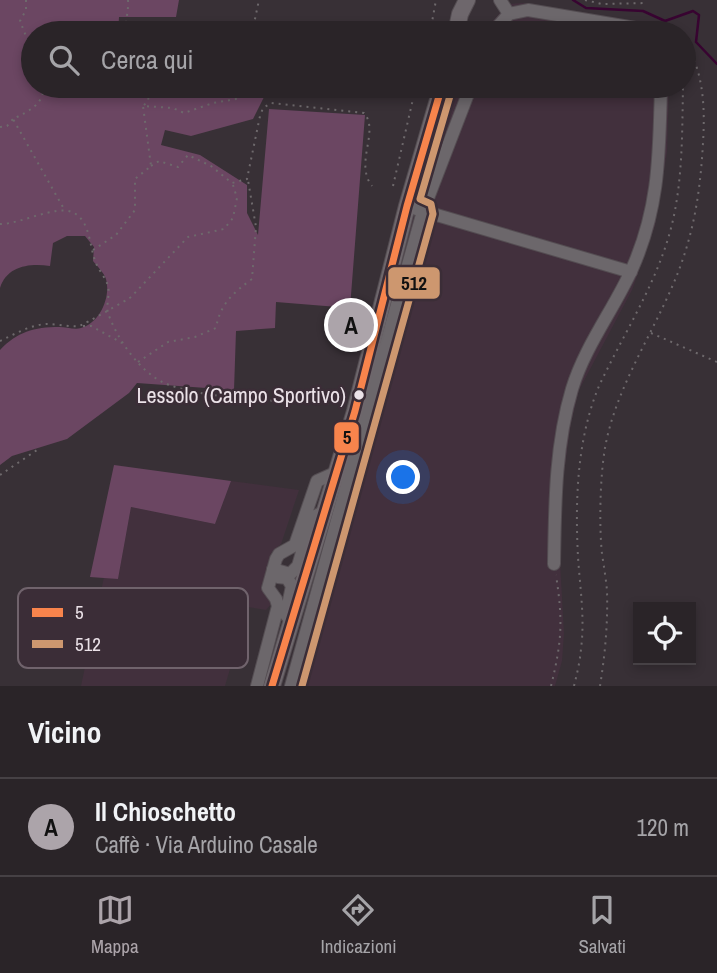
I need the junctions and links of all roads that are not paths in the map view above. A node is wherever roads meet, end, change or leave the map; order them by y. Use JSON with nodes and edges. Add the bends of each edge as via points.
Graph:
{"nodes":[{"id":1,"x":500,"y":0,"type":"edge"},
{"id":2,"x":509,"y":14,"type":"junction"},
{"id":3,"x":503,"y":21,"type":"edge"},
{"id":4,"x":593,"y":21,"type":"edge"},
{"id":5,"x":439,"y":98,"type":"edge"},
{"id":6,"x":465,"y":98,"type":"edge"},
{"id":7,"x":660,"y":98,"type":"edge"},
{"id":8,"x":414,"y":203,"type":"junction"},
{"id":9,"x":631,"y":272,"type":"junction"},
{"id":10,"x":335,"y":472,"type":"junction"},
{"id":11,"x":323,"y":512,"type":"junction"},
{"id":12,"x":554,"y":564,"type":"road end"},
{"id":13,"x":272,"y":573,"type":"junction"},
{"id":14,"x":292,"y":621,"type":"junction"},
{"id":15,"x":257,"y":686,"type":"edge"},
{"id":16,"x":272,"y":686,"type":"edge"},
{"id":17,"x":291,"y":686,"type":"edge"}],
"edges":[{"from":1,"to":2,"type":"street"},
{"from":2,"to":3,"type":"street"},
{"from":2,"to":4,"type":"street","via":[[528,10]]},
{"from":5,"to":8,"type":"main road"},
{"from":6,"to":8,"type":"street"},
{"from":7,"to":9,"type":"street","via":[[656,195]]},
{"from":8,"to":9,"type":"street"},
{"from":8,"to":10,"type":"main road"},
{"from":8,"to":17,"type":"street"},
{"from":9,"to":12,"type":"street","via":[[592,343],[565,414],[555,483]]},
{"from":10,"to":11,"type":"main road"},
{"from":10,"to":13,"type":"street","via":[[317,481],[295,545],[279,554]]},
{"from":11,"to":13,"type":"street","via":[[313,518],[298,566],[290,574]]},
{"from":11,"to":14,"type":"main road"},
{"from":13,"to":14,"type":"street","via":[[287,578],[292,586],[286,615]]},
{"from":13,"to":15,"type":"street","via":[[268,588],[278,607]]},
{"from":14,"to":16,"type":"main road"}]}
